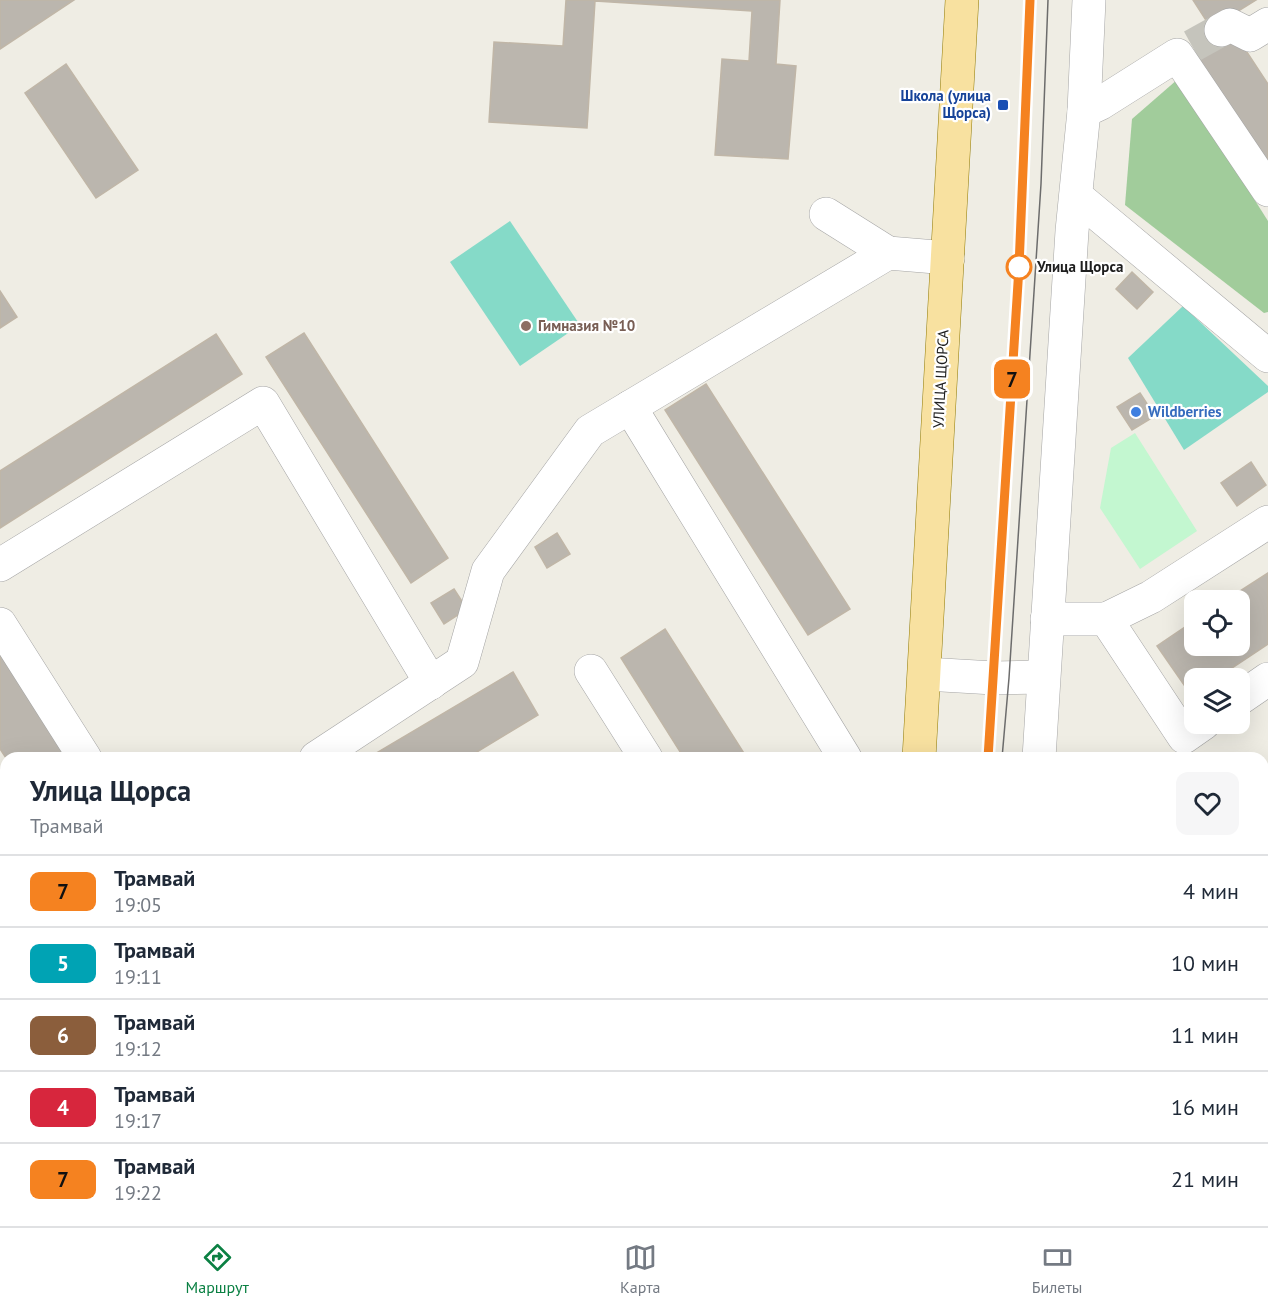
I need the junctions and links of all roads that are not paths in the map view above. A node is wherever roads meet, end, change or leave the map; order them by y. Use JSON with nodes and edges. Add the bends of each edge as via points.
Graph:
{"nodes":[{"id":1,"x":962,"y":0,"type":"edge"},
{"id":2,"x":1089,"y":0,"type":"edge"},
{"id":3,"x":1268,"y":24,"type":"edge"},
{"id":4,"x":1221,"y":30,"type":"tunnel mouth"},
{"id":5,"x":1084,"y":111,"type":"junction"},
{"id":6,"x":1268,"y":190,"type":"edge"},
{"id":7,"x":1076,"y":196,"type":"junction"},
{"id":8,"x":826,"y":214,"type":"dead end"},
{"id":9,"x":888,"y":253,"type":"junction"},
{"id":10,"x":948,"y":258,"type":"junction"},
{"id":11,"x":1268,"y":356,"type":"edge"},
{"id":12,"x":630,"y":407,"type":"junction"},
{"id":13,"x":1268,"y":522,"type":"edge"},
{"id":14,"x":0,"y":565,"type":"edge"},
{"id":15,"x":1047,"y":620,"type":"junction"},
{"id":16,"x":1106,"y":620,"type":"junction"},
{"id":17,"x":0,"y":624,"type":"edge"},
{"id":18,"x":591,"y":671,"type":"dead end"},
{"id":19,"x":925,"y":674,"type":"junction"},
{"id":20,"x":1043,"y":677,"type":"junction"},
{"id":21,"x":1268,"y":679,"type":"edge"},
{"id":22,"x":431,"y":683,"type":"junction"},
{"id":23,"x":1250,"y":691,"type":"edge"},
{"id":24,"x":1188,"y":734,"type":"edge"},
{"id":25,"x":82,"y":752,"type":"edge"},
{"id":26,"x":325,"y":752,"type":"edge"},
{"id":27,"x":642,"y":752,"type":"edge"},
{"id":28,"x":841,"y":752,"type":"edge"},
{"id":29,"x":919,"y":752,"type":"edge"},
{"id":30,"x":1039,"y":752,"type":"edge"}],
"edges":[{"from":1,"to":10,"type":"main road","name":"УЛИЦА ЩОРСА"},
{"from":2,"to":5,"type":"street"},
{"from":3,"to":4,"type":"street","via":[[1250,35],[1230,25]]},
{"from":5,"to":6,"type":"street","via":[[1184,50]]},
{"from":5,"to":7,"type":"street"},
{"from":7,"to":11,"type":"street"},
{"from":7,"to":15,"type":"street"},
{"from":8,"to":9,"type":"street"},
{"from":9,"to":10,"type":"street"},
{"from":9,"to":12,"type":"street"},
{"from":10,"to":19,"type":"main road","name":"УЛИЦА ЩОРСА"},
{"from":12,"to":22,"type":"street","via":[[590,431],[495,561],[488,571],[462,662]]},
{"from":12,"to":28,"type":"street"},
{"from":13,"to":16,"type":"street","via":[[1151,597]]},
{"from":14,"to":22,"type":"street","via":[[263,403]]},
{"from":15,"to":16,"type":"street"},
{"from":15,"to":20,"type":"street"},
{"from":16,"to":24,"type":"street","via":[[1184,737]]},
{"from":17,"to":25,"type":"street"},
{"from":18,"to":27,"type":"street"},
{"from":19,"to":20,"type":"street"},
{"from":19,"to":29,"type":"main road","name":"УЛИЦА ЩОРСА"},
{"from":20,"to":30,"type":"street"},
{"from":21,"to":23,"type":"street"},
{"from":22,"to":26,"type":"street"}]}
